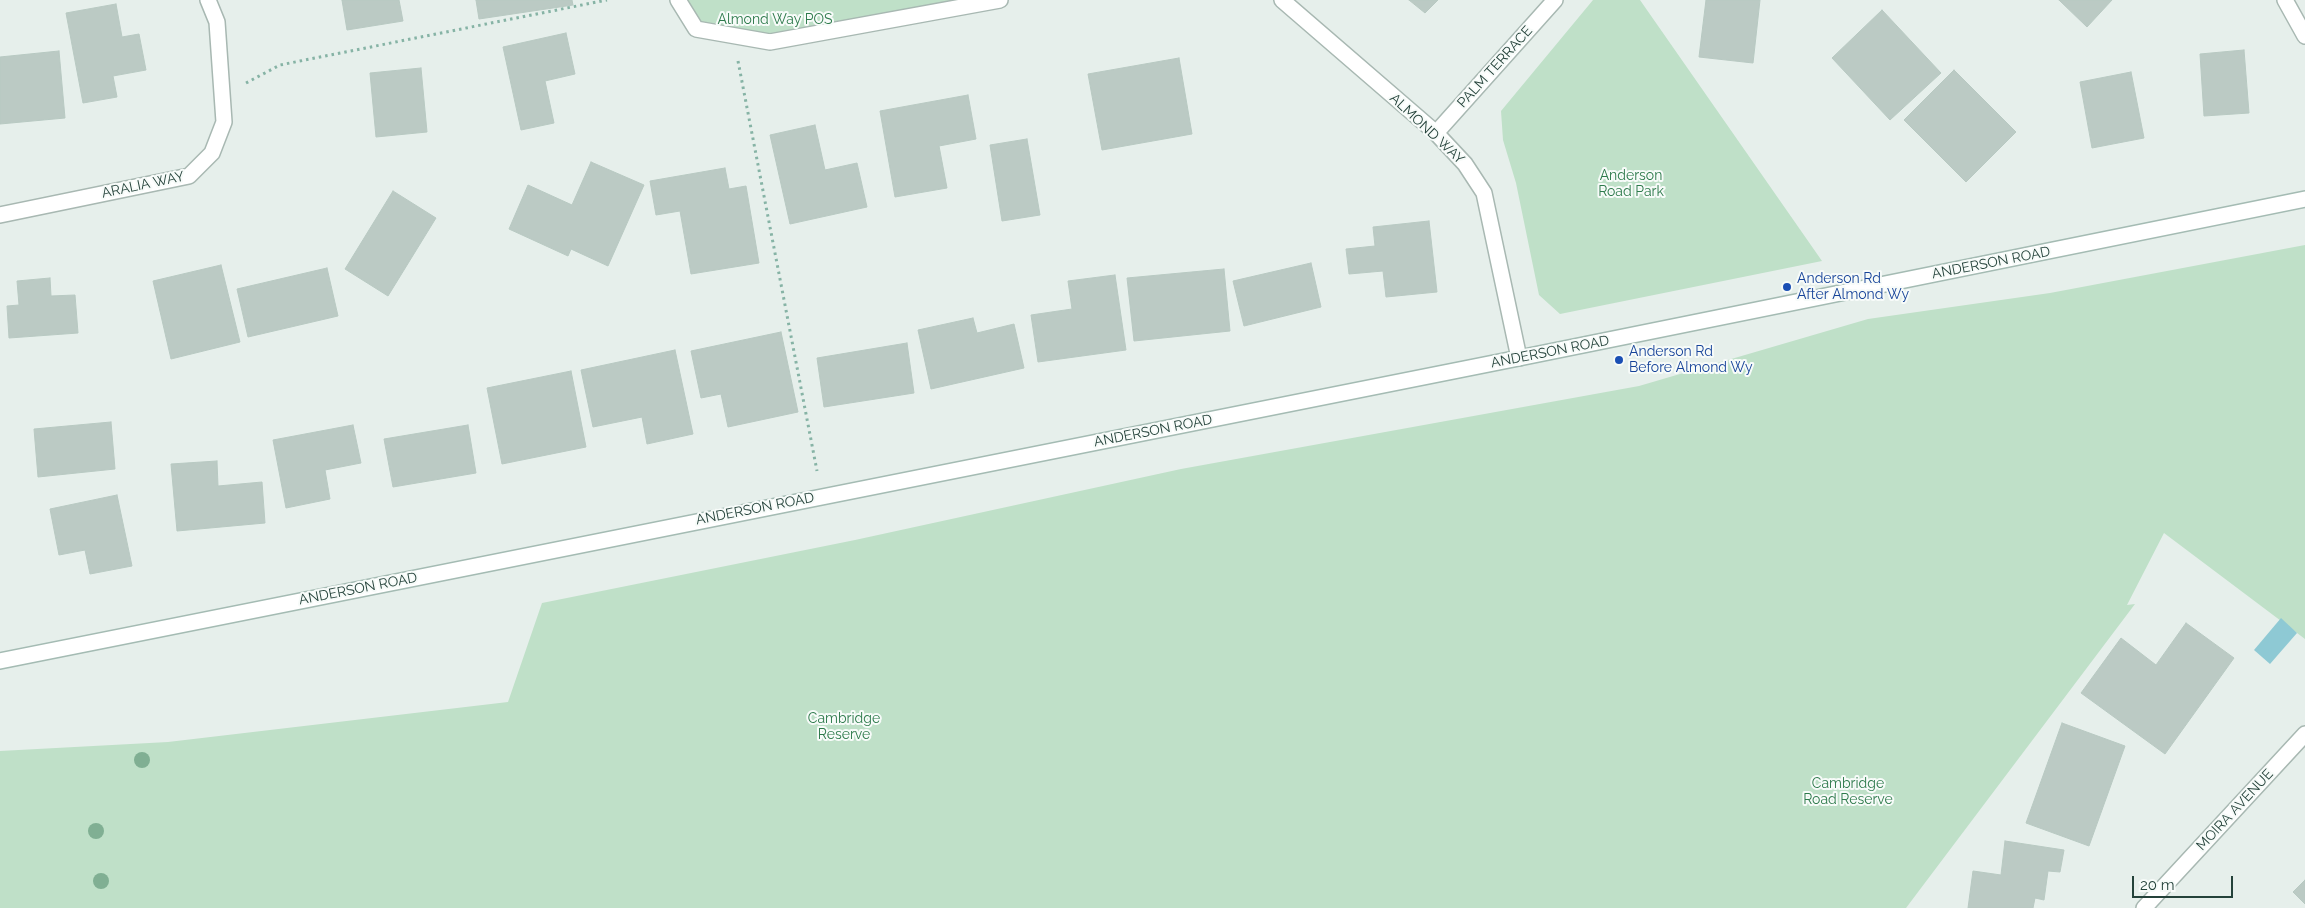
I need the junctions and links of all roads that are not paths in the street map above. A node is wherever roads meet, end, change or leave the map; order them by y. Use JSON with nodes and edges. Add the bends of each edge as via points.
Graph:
{"nodes":[{"id":1,"x":208,"y":0,"type":"edge"},
{"id":2,"x":678,"y":0,"type":"edge"},
{"id":3,"x":1000,"y":0,"type":"edge"},
{"id":4,"x":1282,"y":0,"type":"edge"},
{"id":5,"x":1554,"y":0,"type":"edge"},
{"id":6,"x":2285,"y":0,"type":"edge"},
{"id":7,"x":2305,"y":36,"type":"edge"},
{"id":8,"x":1436,"y":134,"type":"junction"},
{"id":9,"x":2305,"y":199,"type":"edge"},
{"id":10,"x":0,"y":215,"type":"edge"},
{"id":11,"x":1519,"y":358,"type":"junction"},
{"id":12,"x":0,"y":661,"type":"edge"},
{"id":13,"x":2305,"y":734,"type":"edge"},
{"id":14,"x":2144,"y":908,"type":"edge"}],
"edges":[{"from":1,"to":10,"type":"street","name":"ARALIA WAY","via":[[217,22],[224,122],[212,153],[189,176]]},
{"from":2,"to":3,"type":"street","via":[[696,29],[770,42]]},
{"from":4,"to":8,"type":"street","name":"ALMOND WAY"},
{"from":5,"to":8,"type":"street","name":"PALM TERRACE"},
{"from":6,"to":7,"type":"street"},
{"from":8,"to":11,"type":"street","name":"ALMOND WAY","via":[[1465,164],[1484,193]]},
{"from":9,"to":11,"type":"street","name":"ANDERSON ROAD"},
{"from":11,"to":12,"type":"street","name":"ANDERSON ROAD"},
{"from":13,"to":14,"type":"street","name":"MOIRA AVENUE"}]}
